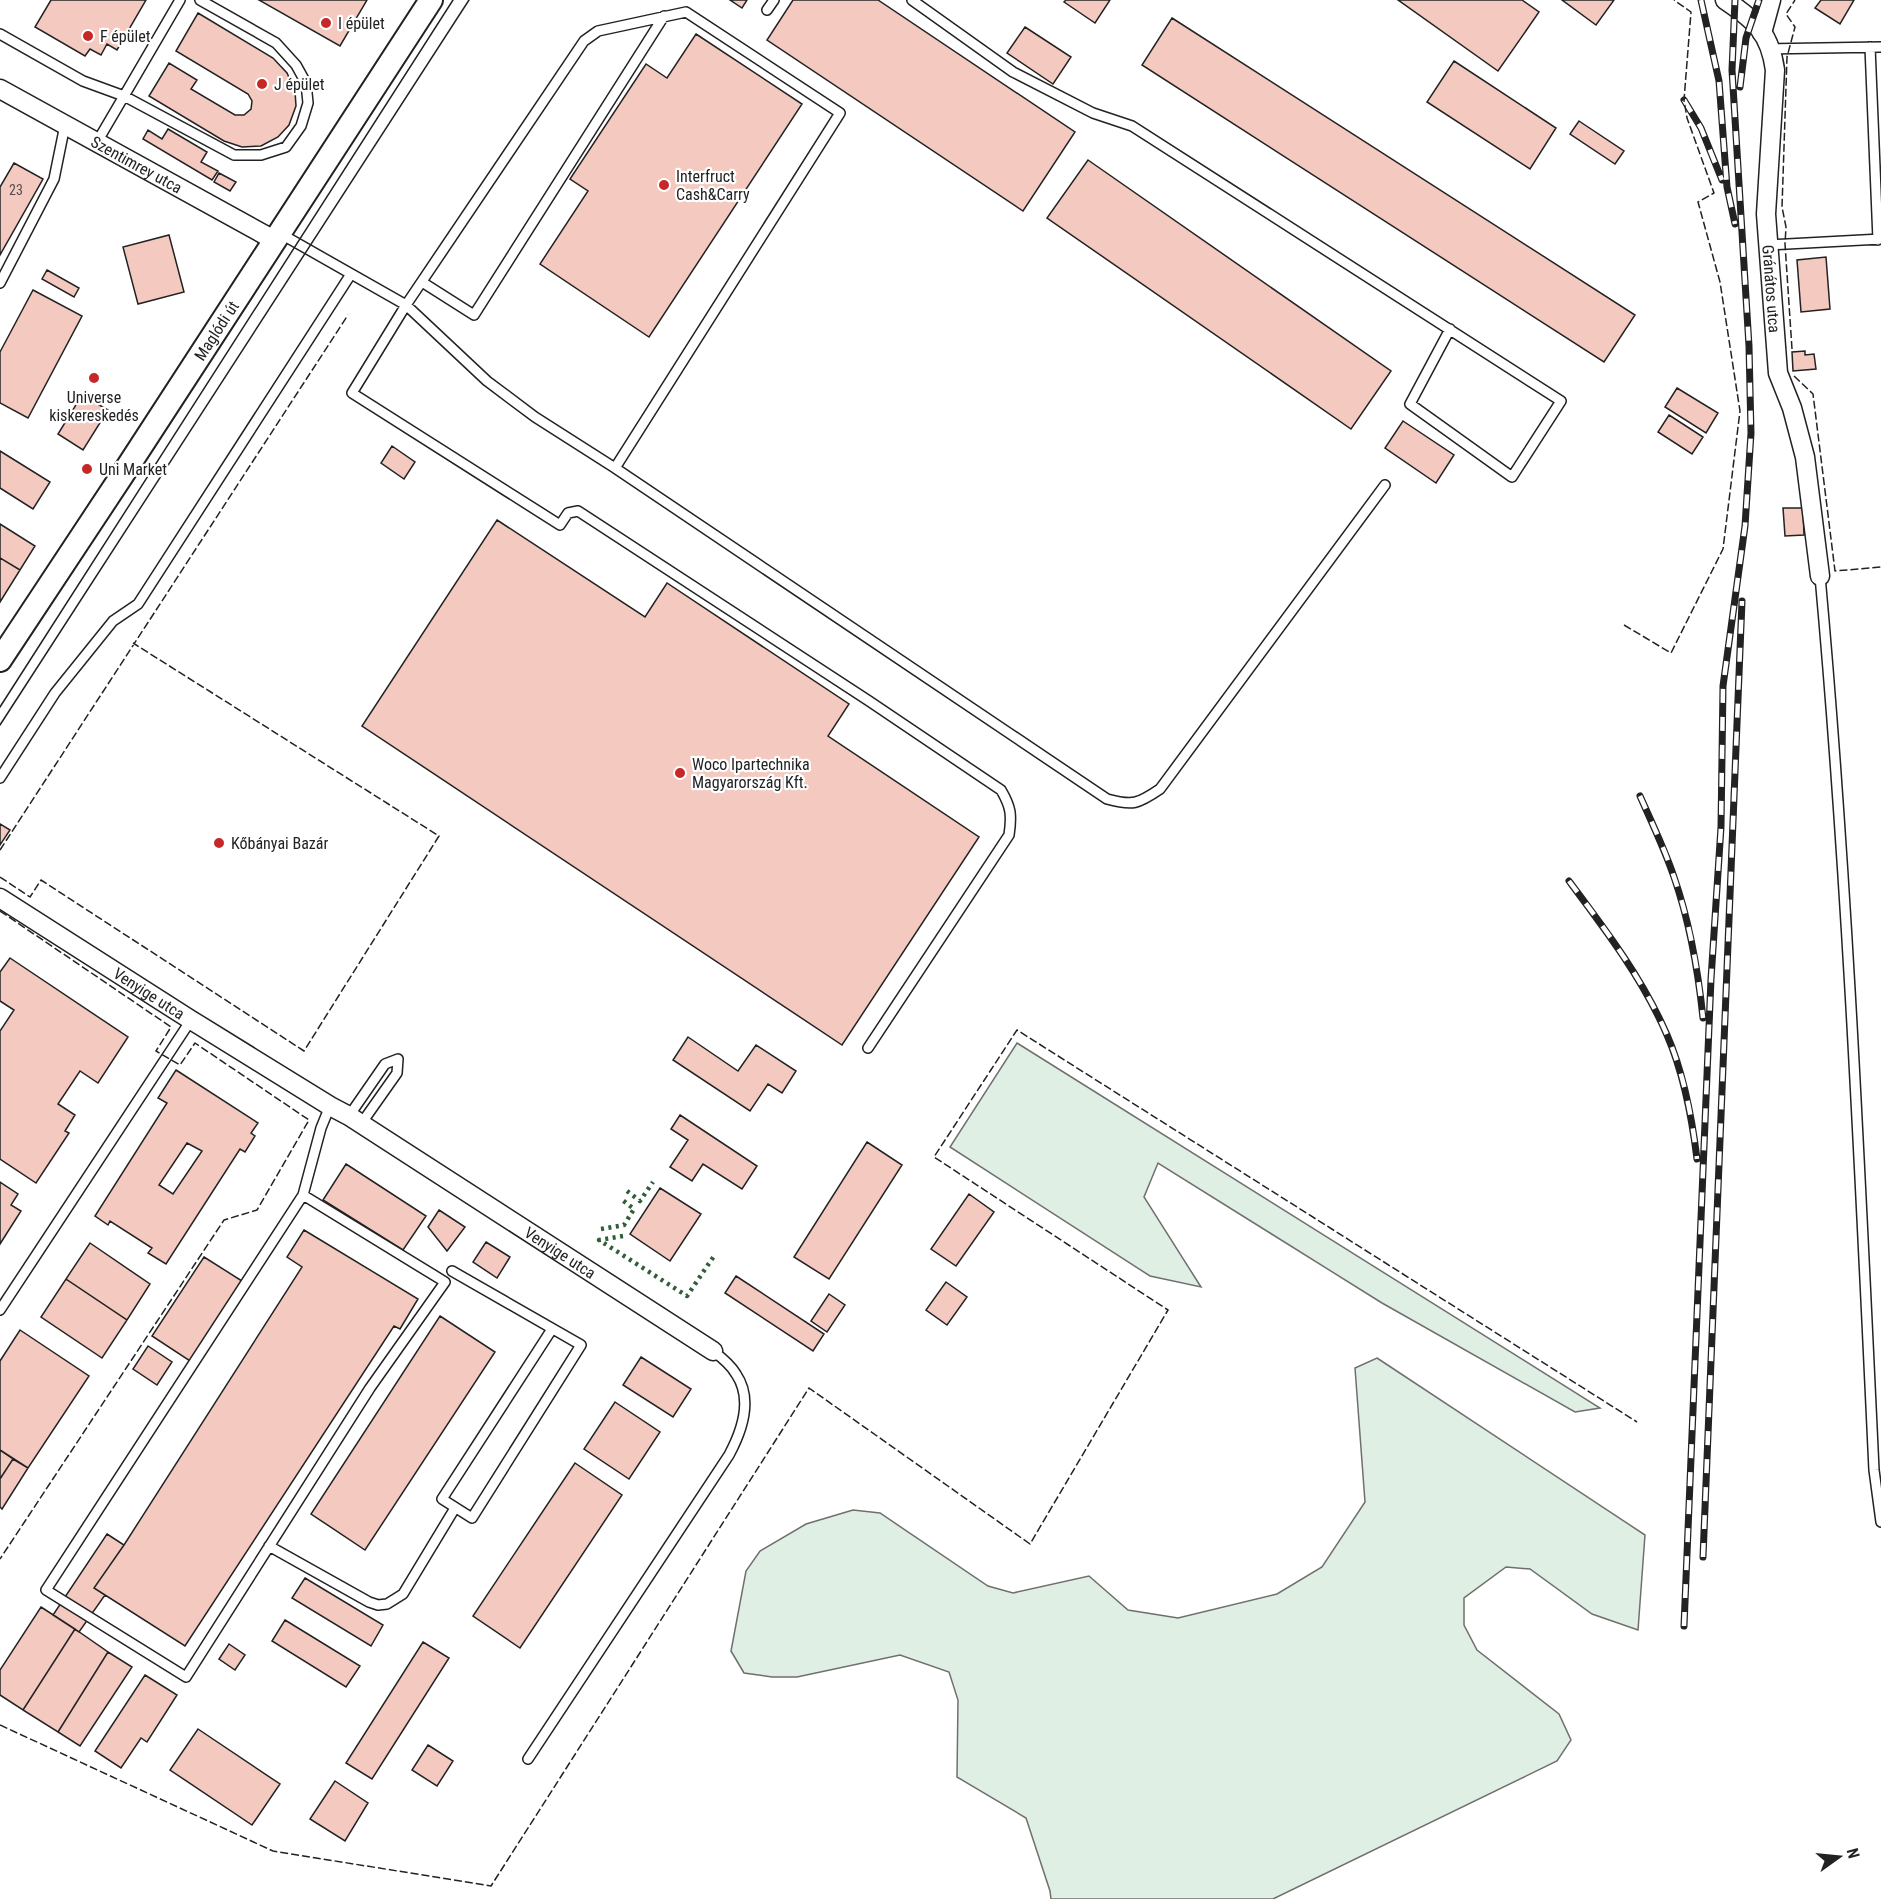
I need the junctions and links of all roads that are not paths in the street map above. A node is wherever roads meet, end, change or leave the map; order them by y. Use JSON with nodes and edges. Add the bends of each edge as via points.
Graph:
{"nodes":[{"id":1,"x":180,"y":0,"type":"edge"},
{"id":2,"x":200,"y":0,"type":"edge"},
{"id":3,"x":431,"y":0,"type":"edge"},
{"id":4,"x":774,"y":0,"type":"edge"},
{"id":5,"x":912,"y":0,"type":"edge"},
{"id":6,"x":1725,"y":0,"type":"edge"},
{"id":7,"x":1771,"y":0,"type":"edge"},
{"id":8,"x":767,"y":10,"type":"dead end"},
{"id":9,"x":664,"y":16,"type":"junction"},
{"id":10,"x":0,"y":34,"type":"edge"},
{"id":11,"x":1766,"y":41,"type":"junction"},
{"id":12,"x":1870,"y":47,"type":"junction"},
{"id":13,"x":1881,"y":47,"type":"edge"},
{"id":14,"x":0,"y":89,"type":"edge"},
{"id":15,"x":124,"y":96,"type":"junction"},
{"id":16,"x":65,"y":125,"type":"junction"},
{"id":17,"x":97,"y":142,"type":"junction"},
{"id":18,"x":276,"y":236,"type":"junction"},
{"id":19,"x":1880,"y":240,"type":"edge"},
{"id":20,"x":1768,"y":245,"type":"junction"},
{"id":21,"x":351,"y":274,"type":"junction"},
{"id":22,"x":422,"y":282,"type":"junction"},
{"id":23,"x":0,"y":283,"type":"edge"},
{"id":24,"x":406,"y":305,"type":"junction"},
{"id":25,"x":1450,"y":329,"type":"junction"},
{"id":26,"x":615,"y":468,"type":"junction"},
{"id":27,"x":1385,"y":484,"type":"dead end"},
{"id":28,"x":1820,"y":576,"type":"joint"},
{"id":29,"x":0,"y":660,"type":"edge"},
{"id":30,"x":0,"y":778,"type":"edge"},
{"id":31,"x":0,"y":898,"type":"edge"},
{"id":32,"x":191,"y":1020,"type":"junction"},
{"id":33,"x":868,"y":1048,"type":"dead end"},
{"id":34,"x":330,"y":1106,"type":"junction"},
{"id":35,"x":355,"y":1120,"type":"junction"},
{"id":36,"x":303,"y":1195,"type":"junction"},
{"id":37,"x":452,"y":1271,"type":"dead end"},
{"id":38,"x":0,"y":1310,"type":"edge"},
{"id":39,"x":552,"y":1329,"type":"junction"},
{"id":40,"x":713,"y":1351,"type":"joint"},
{"id":41,"x":455,"y":1508,"type":"junction"},
{"id":42,"x":1881,"y":1522,"type":"edge"},
{"id":43,"x":269,"y":1546,"type":"junction"},
{"id":44,"x":528,"y":1759,"type":"dead end"}],
"edges":[{"from":1,"to":15,"type":"lane"},
{"from":2,"to":15,"type":"lane","via":[[276,43],[306,82],[308,103],[301,126],[286,147],[261,155],[234,155]]},
{"from":3,"to":18,"type":"street","name":"Maglódi út"},
{"from":4,"to":8,"type":"lane"},
{"from":5,"to":25,"type":"lane","via":[[1013,72],[1093,113],[1132,126]]},
{"from":6,"to":11,"type":"street","via":[[1752,19]]},
{"from":7,"to":11,"type":"street","name":"Gránátos utca"},
{"from":9,"to":22,"type":"lane","via":[[598,31],[584,41]]},
{"from":9,"to":22,"type":"lane","via":[[474,315]]},
{"from":9,"to":26,"type":"lane","via":[[686,12],[840,113]]},
{"from":10,"to":15,"type":"lane","via":[[83,81]]},
{"from":11,"to":12,"type":"lane"},
{"from":11,"to":20,"type":"street","name":"Gránátos utca","via":[[1775,70],[1766,214]]},
{"from":12,"to":13,"type":"lane"},
{"from":12,"to":19,"type":"lane"},
{"from":14,"to":16,"type":"street","name":"Szentimrey utca"},
{"from":15,"to":17,"type":"lane"},
{"from":16,"to":17,"type":"street","name":"Szentimrey utca"},
{"from":16,"to":23,"type":"lane","via":[[54,179]]},
{"from":17,"to":18,"type":"street","name":"Szentimrey utca"},
{"from":18,"to":21,"type":"lane"},
{"from":18,"to":29,"type":"street","name":"Maglódi út"},
{"from":19,"to":20,"type":"lane"},
{"from":20,"to":28,"type":"street","name":"Gránátos utca","via":[[1778,373],[1805,457]]},
{"from":21,"to":24,"type":"lane"},
{"from":21,"to":30,"type":"lane","via":[[138,604],[113,621],[55,693]]},
{"from":22,"to":24,"type":"lane"},
{"from":24,"to":26,"type":"lane","via":[[487,381]]},
{"from":24,"to":33,"type":"lane","via":[[352,393],[560,525],[568,513],[578,511],[1001,790],[1010,804],[1009,835]]},
{"from":25,"to":25,"type":"lane","via":[[1561,401],[1512,477],[1410,404]]},
{"from":26,"to":27,"type":"lane","via":[[1107,799],[1126,804],[1144,800],[1160,789]]},
{"from":28,"to":42,"type":"lane","via":[[1856,1079],[1874,1470]]},
{"from":31,"to":32,"type":"street","name":"Venyige utca"},
{"from":32,"to":34,"type":"street","name":"Venyige utca"},
{"from":32,"to":38,"type":"lane"},
{"from":34,"to":35,"type":"street","name":"Venyige utca"},
{"from":34,"to":36,"type":"lane"},
{"from":35,"to":35,"type":"lane","via":[[397,1073],[399,1059],[385,1064]]},
{"from":35,"to":40,"type":"street","name":"Venyige utca"},
{"from":36,"to":43,"type":"lane","via":[[446,1282],[370,1388]]},
{"from":36,"to":43,"type":"lane","via":[[46,1590],[186,1677]]},
{"from":37,"to":39,"type":"lane"},
{"from":39,"to":41,"type":"lane","via":[[442,1499]]},
{"from":39,"to":41,"type":"lane","via":[[581,1345],[472,1518]]},
{"from":40,"to":44,"type":"lane","name":"Venyige utca","via":[[740,1382],[744,1413],[737,1441]]},
{"from":41,"to":43,"type":"lane","via":[[403,1594],[387,1604],[369,1602]]}]}
